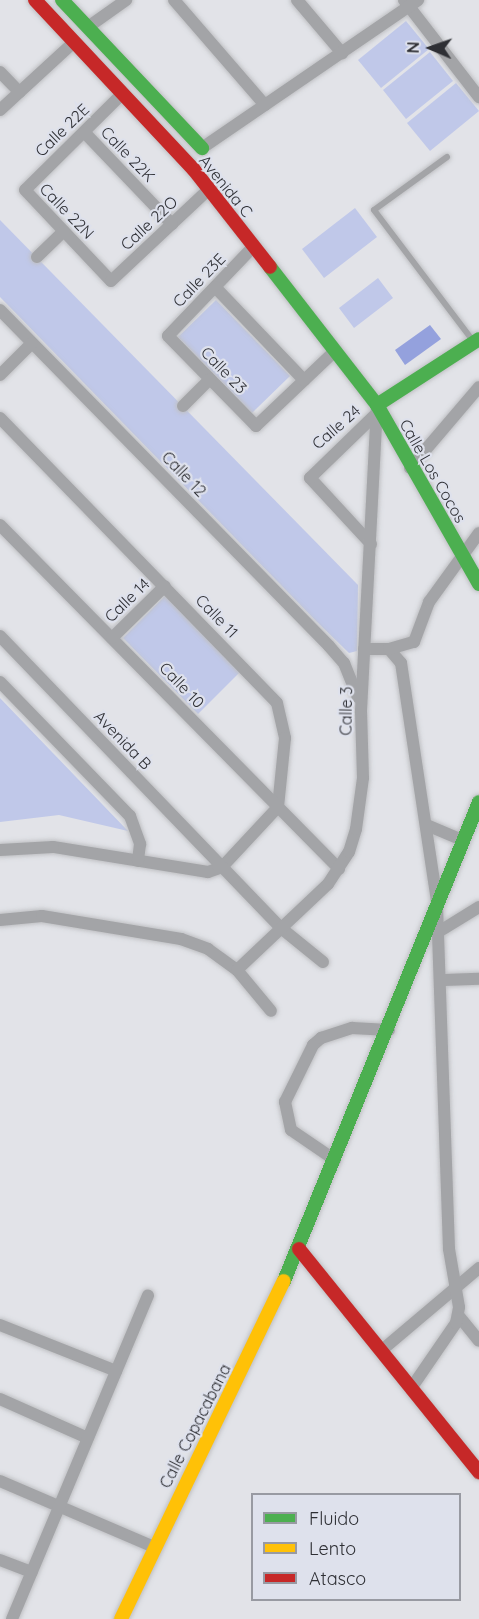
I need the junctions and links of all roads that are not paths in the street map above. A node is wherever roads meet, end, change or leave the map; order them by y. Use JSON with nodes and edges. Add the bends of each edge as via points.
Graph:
{"nodes":[{"id":1,"x":35,"y":0,"type":"edge"},
{"id":2,"x":62,"y":0,"type":"edge"},
{"id":3,"x":126,"y":0,"type":"edge"},
{"id":4,"x":174,"y":0,"type":"edge"},
{"id":5,"x":297,"y":0,"type":"edge"},
{"id":6,"x":411,"y":2,"type":"edge"},
{"id":7,"x":88,"y":27,"type":"junction"},
{"id":8,"x":74,"y":42,"type":"junction"},
{"id":9,"x":342,"y":53,"type":"junction"},
{"id":10,"x":0,"y":72,"type":"edge"},
{"id":11,"x":19,"y":92,"type":"junction"},
{"id":12,"x":122,"y":94,"type":"junction"},
{"id":13,"x":479,"y":97,"type":"edge"},
{"id":14,"x":265,"y":105,"type":"junction"},
{"id":15,"x":0,"y":110,"type":"edge"},
{"id":16,"x":84,"y":133,"type":"junction"},
{"id":17,"x":202,"y":148,"type":"joint"},
{"id":18,"x":447,"y":157,"type":"dead end"},
{"id":19,"x":209,"y":189,"type":"junction"},
{"id":20,"x":25,"y":190,"type":"joint"},
{"id":21,"x":172,"y":224,"type":"junction"},
{"id":22,"x":64,"y":231,"type":"junction"},
{"id":23,"x":253,"y":247,"type":"junction"},
{"id":24,"x":37,"y":257,"type":"dead end"},
{"id":25,"x":111,"y":281,"type":"joint"},
{"id":26,"x":215,"y":287,"type":"junction"},
{"id":27,"x":0,"y":310,"type":"edge"},
{"id":28,"x":168,"y":336,"type":"joint"},
{"id":29,"x":32,"y":343,"type":"junction"},
{"id":30,"x":477,"y":343,"type":"edge"},
{"id":31,"x":334,"y":351,"type":"junction"},
{"id":32,"x":0,"y":375,"type":"edge"},
{"id":33,"x":210,"y":379,"type":"junction"},
{"id":34,"x":304,"y":380,"type":"junction"},
{"id":35,"x":479,"y":387,"type":"edge"},
{"id":36,"x":183,"y":406,"type":"dead end"},
{"id":37,"x":376,"y":410,"type":"junction"},
{"id":38,"x":0,"y":418,"type":"edge"},
{"id":39,"x":410,"y":468,"type":"junction"},
{"id":40,"x":0,"y":525,"type":"edge"},
{"id":41,"x":479,"y":533,"type":"edge"},
{"id":42,"x":371,"y":544,"type":"junction"},
{"id":43,"x":461,"y":552,"type":"junction"},
{"id":44,"x":479,"y":584,"type":"edge"},
{"id":45,"x":165,"y":586,"type":"junction"},
{"id":46,"x":0,"y":636,"type":"edge"},
{"id":47,"x":112,"y":638,"type":"junction"},
{"id":48,"x":389,"y":649,"type":"junction"},
{"id":49,"x":364,"y":654,"type":"junction"},
{"id":50,"x":344,"y":663,"type":"junction"},
{"id":51,"x":0,"y":682,"type":"edge"},
{"id":52,"x":361,"y":711,"type":"junction"},
{"id":53,"x":479,"y":802,"type":"edge"},
{"id":54,"x":278,"y":807,"type":"junction"},
{"id":55,"x":429,"y":826,"type":"junction"},
{"id":56,"x":462,"y":840,"type":"junction"},
{"id":57,"x":0,"y":850,"type":"edge"},
{"id":58,"x":138,"y":861,"type":"junction"},
{"id":59,"x":222,"y":867,"type":"junction"},
{"id":60,"x":339,"y":869,"type":"junction"},
{"id":61,"x":437,"y":901,"type":"junction"},
{"id":62,"x":479,"y":907,"type":"edge"},
{"id":63,"x":0,"y":920,"type":"edge"},
{"id":64,"x":281,"y":928,"type":"junction"},
{"id":65,"x":440,"y":931,"type":"junction"},
{"id":66,"x":323,"y":962,"type":"dead end"},
{"id":67,"x":237,"y":970,"type":"junction"},
{"id":68,"x":479,"y":979,"type":"edge"},
{"id":69,"x":444,"y":980,"type":"junction"},
{"id":70,"x":271,"y":1011,"type":"dead end"},
{"id":71,"x":389,"y":1030,"type":"junction"},
{"id":72,"x":335,"y":1160,"type":"junction"},
{"id":73,"x":299,"y":1249,"type":"junction"},
{"id":74,"x":479,"y":1268,"type":"edge"},
{"id":75,"x":455,"y":1291,"type":"junction"},
{"id":76,"x":147,"y":1295,"type":"dead end"},
{"id":77,"x":458,"y":1315,"type":"junction"},
{"id":78,"x":0,"y":1325,"type":"edge"},
{"id":79,"x":479,"y":1341,"type":"edge"},
{"id":80,"x":382,"y":1350,"type":"junction"},
{"id":81,"x":116,"y":1371,"type":"junction"},
{"id":82,"x":412,"y":1387,"type":"junction"},
{"id":83,"x":0,"y":1399,"type":"edge"},
{"id":84,"x":88,"y":1438,"type":"junction"},
{"id":85,"x":479,"y":1472,"type":"edge"},
{"id":86,"x":0,"y":1481,"type":"edge"},
{"id":87,"x":60,"y":1505,"type":"junction"},
{"id":88,"x":152,"y":1546,"type":"junction"},
{"id":89,"x":0,"y":1560,"type":"edge"},
{"id":90,"x":32,"y":1572,"type":"junction"},
{"id":91,"x":12,"y":1619,"type":"edge"},
{"id":92,"x":120,"y":1619,"type":"edge"}],
"edges":[{"from":1,"to":8,"type":"street","name":"Avenida C"},
{"from":2,"to":7,"type":"street","name":"Avenida C"},
{"from":3,"to":7,"type":"street"},
{"from":4,"to":14,"type":"street"},
{"from":5,"to":9,"type":"street"},
{"from":6,"to":9,"type":"street"},
{"from":6,"to":13,"type":"street"},
{"from":7,"to":17,"type":"street","name":"Avenida C"},
{"from":8,"to":11,"type":"street"},
{"from":8,"to":12,"type":"street","name":"Avenida C"},
{"from":9,"to":14,"type":"street"},
{"from":10,"to":11,"type":"street"},
{"from":11,"to":15,"type":"street"},
{"from":12,"to":16,"type":"street","name":"Calle 22E"},
{"from":12,"to":19,"type":"street","name":"Avenida C"},
{"from":14,"to":17,"type":"street"},
{"from":16,"to":20,"type":"street","name":"Calle 22E"},
{"from":16,"to":21,"type":"street","name":"Calle 22K"},
{"from":18,"to":30,"type":"lane","via":[[374,210]]},
{"from":19,"to":21,"type":"street","name":"Calle 22O"},
{"from":19,"to":23,"type":"street","name":"Avenida C"},
{"from":20,"to":22,"type":"street","name":"Calle 22N"},
{"from":21,"to":25,"type":"street","name":"Calle 22O"},
{"from":22,"to":24,"type":"street"},
{"from":22,"to":25,"type":"street","name":"Calle 22N"},
{"from":23,"to":26,"type":"street","name":"Calle 23E"},
{"from":23,"to":31,"type":"street","name":"Avenida C"},
{"from":26,"to":28,"type":"street","name":"Calle 23E"},
{"from":26,"to":34,"type":"street"},
{"from":27,"to":29,"type":"street","name":"Calle 12"},
{"from":28,"to":33,"type":"street","name":"Calle 23"},
{"from":29,"to":32,"type":"street"},
{"from":29,"to":50,"type":"street","name":"Calle 12"},
{"from":30,"to":37,"type":"street"},
{"from":31,"to":34,"type":"street"},
{"from":31,"to":37,"type":"street","name":"Avenida C"},
{"from":33,"to":34,"type":"street","name":"Calle 23","via":[[256,426]]},
{"from":33,"to":36,"type":"street"},
{"from":35,"to":39,"type":"street"},
{"from":37,"to":39,"type":"street","name":"Calle Los Cocos"},
{"from":37,"to":42,"type":"street","name":"Calle 3"},
{"from":37,"to":42,"type":"street","name":"Calle 24","via":[[310,478]]},
{"from":38,"to":45,"type":"street","name":"Calle 11"},
{"from":39,"to":43,"type":"street","name":"Calle Los Cocos"},
{"from":40,"to":47,"type":"street","name":"Calle 10"},
{"from":41,"to":43,"type":"street"},
{"from":42,"to":49,"type":"street","name":"Calle 3"},
{"from":43,"to":44,"type":"street","name":"Calle Los Cocos"},
{"from":43,"to":48,"type":"street","via":[[429,602],[418,636]]},
{"from":45,"to":47,"type":"street","name":"Calle 14"},
{"from":45,"to":54,"type":"street","name":"Calle 11","via":[[277,703],[285,738]]},
{"from":46,"to":59,"type":"street","name":"Avenida B"},
{"from":47,"to":54,"type":"street","name":"Calle 10"},
{"from":48,"to":49,"type":"street"},
{"from":48,"to":55,"type":"street","via":[[401,663]]},
{"from":49,"to":50,"type":"street"},
{"from":49,"to":52,"type":"street","name":"Calle 3"},
{"from":50,"to":52,"type":"street","name":"Calle 12"},
{"from":51,"to":58,"type":"street","via":[[130,816],[141,844]]},
{"from":52,"to":60,"type":"street","name":"Calle 3","via":[[360,807],[349,852]]},
{"from":53,"to":56,"type":"street","name":"Calle Copacabana"},
{"from":54,"to":59,"type":"street"},
{"from":54,"to":60,"type":"street","name":"Calle 10"},
{"from":55,"to":56,"type":"street"},
{"from":55,"to":61,"type":"street"},
{"from":56,"to":61,"type":"street","name":"Calle Copacabana"},
{"from":57,"to":58,"type":"street","via":[[53,847]]},
{"from":58,"to":59,"type":"street","via":[[208,872]]},
{"from":59,"to":64,"type":"street","name":"Avenida B"},
{"from":60,"to":64,"type":"street","name":"Calle 3"},
{"from":61,"to":65,"type":"street"},
{"from":61,"to":71,"type":"street","name":"Calle Copacabana"},
{"from":62,"to":65,"type":"street"},
{"from":63,"to":67,"type":"street","via":[[42,916],[181,939],[208,949]]},
{"from":64,"to":66,"type":"street","name":"Avenida B"},
{"from":64,"to":67,"type":"street","name":"Calle 3"},
{"from":65,"to":69,"type":"street"},
{"from":67,"to":70,"type":"street"},
{"from":68,"to":69,"type":"street"},
{"from":69,"to":75,"type":"street","via":[[449,1249]]},
{"from":71,"to":72,"type":"street","name":"Calle Copacabana"},
{"from":71,"to":72,"type":"street","via":[[352,1028],[321,1038],[313,1045],[285,1102],[291,1130]]},
{"from":72,"to":73,"type":"street","name":"Calle Copacabana"},
{"from":73,"to":80,"type":"street"},
{"from":73,"to":88,"type":"street","name":"Calle Copacabana"},
{"from":74,"to":75,"type":"street"},
{"from":75,"to":77,"type":"street"},
{"from":75,"to":80,"type":"street"},
{"from":76,"to":81,"type":"street"},
{"from":77,"to":79,"type":"street"},
{"from":77,"to":82,"type":"street"},
{"from":78,"to":81,"type":"street"},
{"from":80,"to":82,"type":"street"},
{"from":81,"to":84,"type":"street"},
{"from":82,"to":85,"type":"street"},
{"from":83,"to":84,"type":"street"},
{"from":84,"to":87,"type":"street"},
{"from":86,"to":87,"type":"street"},
{"from":87,"to":88,"type":"street"},
{"from":87,"to":90,"type":"street"},
{"from":88,"to":92,"type":"street","name":"Calle Copacabana"},
{"from":89,"to":90,"type":"street"},
{"from":90,"to":91,"type":"street"}]}
